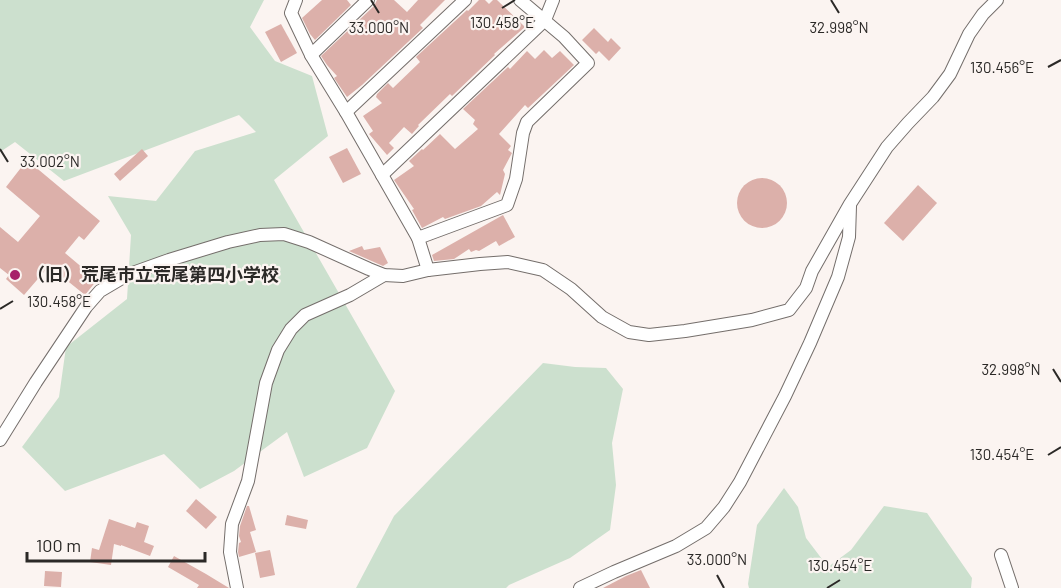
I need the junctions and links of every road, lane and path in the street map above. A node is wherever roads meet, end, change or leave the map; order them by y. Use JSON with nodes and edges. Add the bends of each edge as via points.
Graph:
{"nodes":[{"id":1,"x":296,"y":0,"type":"edge"},
{"id":2,"x":368,"y":0,"type":"edge"},
{"id":3,"x":465,"y":0,"type":"edge"},
{"id":4,"x":520,"y":0,"type":"edge"},
{"id":5,"x":553,"y":0,"type":"edge"},
{"id":6,"x":997,"y":0,"type":"edge"},
{"id":7,"x":545,"y":20,"type":"junction"},
{"id":8,"x":311,"y":55,"type":"junction"},
{"id":9,"x":346,"y":112,"type":"junction"},
{"id":10,"x":382,"y":175,"type":"junction"},
{"id":11,"x":850,"y":204,"type":"junction"},
{"id":12,"x":418,"y":238,"type":"junction"},
{"id":13,"x":428,"y":270,"type":"junction"},
{"id":14,"x":384,"y":275,"type":"junction"},
{"id":15,"x":0,"y":440,"type":"edge"},
{"id":16,"x":1001,"y":555,"type":"dead end"},
{"id":17,"x":237,"y":588,"type":"edge"},
{"id":18,"x":580,"y":588,"type":"edge"},
{"id":19,"x":1012,"y":588,"type":"edge"}],
"edges":[{"from":1,"to":8,"type":"street","via":[[291,13]]},
{"from":2,"to":8,"type":"street"},
{"from":3,"to":9,"type":"street"},
{"from":4,"to":7,"type":"street"},
{"from":5,"to":7,"type":"street"},
{"from":6,"to":11,"type":"street","via":[[969,34],[950,74],[887,147]]},
{"from":7,"to":10,"type":"street"},
{"from":7,"to":12,"type":"street","via":[[588,63],[527,122],[507,205]]},
{"from":8,"to":9,"type":"street"},
{"from":9,"to":10,"type":"street"},
{"from":10,"to":12,"type":"street"},
{"from":11,"to":13,"type":"street","via":[[806,288],[789,310],[685,331],[650,335],[629,332],[602,317],[543,270],[508,262]]},
{"from":11,"to":18,"type":"street","via":[[849,237],[838,278],[785,396],[724,507],[706,528],[676,546]]},
{"from":12,"to":13,"type":"street"},
{"from":13,"to":14,"type":"street","via":[[403,276]]},
{"from":14,"to":15,"type":"street","via":[[284,234],[228,242],[127,274],[100,291],[86,307]]},
{"from":14,"to":17,"type":"street","via":[[305,315],[291,328],[278,350],[266,383],[248,482],[232,524],[230,552]]},
{"from":16,"to":19,"type":"street"}]}
